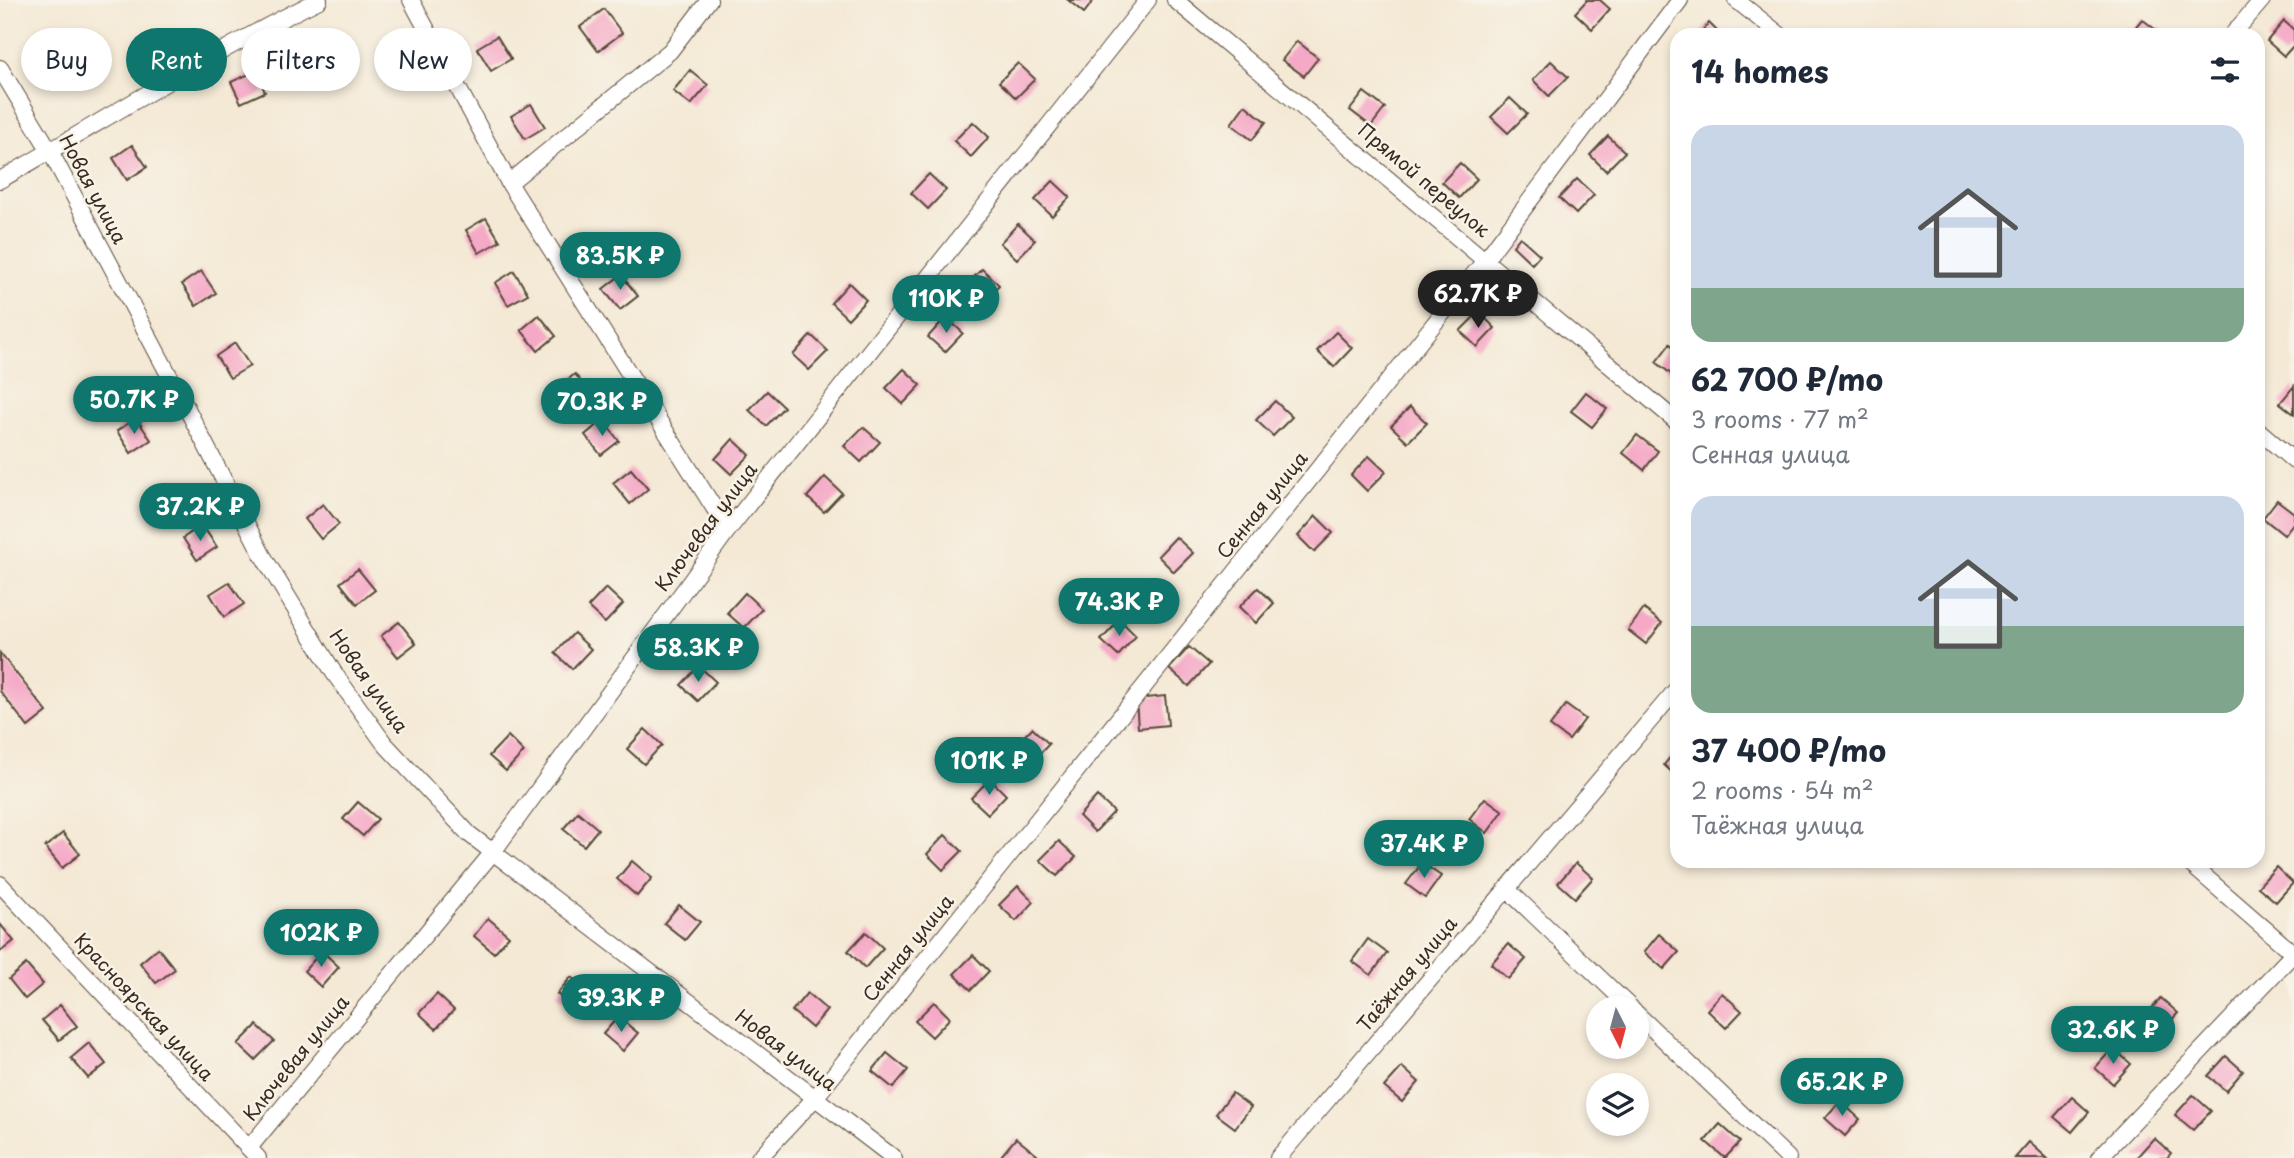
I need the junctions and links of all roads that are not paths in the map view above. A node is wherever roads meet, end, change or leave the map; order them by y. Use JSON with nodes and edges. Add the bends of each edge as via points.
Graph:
{"nodes":[{"id":1,"x":319,"y":0,"type":"edge"},
{"id":2,"x":411,"y":0,"type":"edge"},
{"id":3,"x":709,"y":0,"type":"edge"},
{"id":4,"x":1148,"y":0,"type":"edge"},
{"id":5,"x":1175,"y":0,"type":"edge"},
{"id":6,"x":1681,"y":0,"type":"edge"},
{"id":7,"x":1736,"y":0,"type":"edge"},
{"id":8,"x":2262,"y":0,"type":"edge"},
{"id":9,"x":1771,"y":28,"type":"edge"},
{"id":10,"x":2238,"y":28,"type":"edge"},
{"id":11,"x":0,"y":68,"type":"edge"},
{"id":12,"x":50,"y":151,"type":"junction"},
{"id":13,"x":0,"y":180,"type":"edge"},
{"id":14,"x":509,"y":183,"type":"junction"},
{"id":15,"x":1486,"y":259,"type":"junction"},
{"id":16,"x":1670,"y":416,"type":"edge"},
{"id":17,"x":2265,"y":436,"type":"edge"},
{"id":18,"x":2294,"y":461,"type":"edge"},
{"id":19,"x":728,"y":530,"type":"junction"},
{"id":20,"x":1670,"y":697,"type":"edge"},
{"id":21,"x":493,"y":852,"type":"junction"},
{"id":22,"x":2195,"y":868,"type":"edge"},
{"id":23,"x":0,"y":884,"type":"edge"},
{"id":24,"x":1507,"y":889,"type":"junction"},
{"id":25,"x":2294,"y":954,"type":"edge"},
{"id":26,"x":1618,"y":996,"type":"edge"},
{"id":27,"x":1649,"y":1025,"type":"edge"},
{"id":28,"x":816,"y":1098,"type":"junction"},
{"id":29,"x":253,"y":1153,"type":"edge"},
{"id":30,"x":759,"y":1158,"type":"edge"},
{"id":31,"x":894,"y":1158,"type":"edge"},
{"id":32,"x":1278,"y":1158,"type":"edge"},
{"id":33,"x":1788,"y":1158,"type":"edge"},
{"id":34,"x":2099,"y":1158,"type":"edge"}],
"edges":[{"from":1,"to":12,"type":"street"},
{"from":2,"to":14,"type":"street"},
{"from":3,"to":14,"type":"street","via":[[670,51]]},
{"from":4,"to":19,"type":"street","name":"Ключевая улица"},
{"from":5,"to":15,"type":"street","name":"Прямой переулок"},
{"from":6,"to":15,"type":"street","name":"Сенная улица"},
{"from":7,"to":9,"type":"street"},
{"from":8,"to":10,"type":"street"},
{"from":11,"to":12,"type":"street","name":"Новая улица"},
{"from":12,"to":13,"type":"street"},
{"from":12,"to":21,"type":"street","name":"Новая улица","via":[[263,556],[334,673],[384,743],[469,834]]},
{"from":14,"to":19,"type":"street"},
{"from":15,"to":16,"type":"street","name":"Прямой переулок"},
{"from":15,"to":28,"type":"street","name":"Сенная улица"},
{"from":17,"to":18,"type":"street"},
{"from":19,"to":21,"type":"street","name":"Ключевая улица"},
{"from":20,"to":24,"type":"street","name":"Таёжная улица"},
{"from":21,"to":28,"type":"street","name":"Новая улица"},
{"from":21,"to":29,"type":"street","name":"Ключевая улица"},
{"from":22,"to":25,"type":"street"},
{"from":23,"to":29,"type":"street","name":"Красноярская улица"},
{"from":24,"to":26,"type":"street"},
{"from":24,"to":32,"type":"street","name":"Таёжная улица"},
{"from":25,"to":34,"type":"street"},
{"from":27,"to":33,"type":"street"},
{"from":28,"to":30,"type":"street","name":"Сенная улица"},
{"from":28,"to":31,"type":"street","name":"Новая улица"}]}
